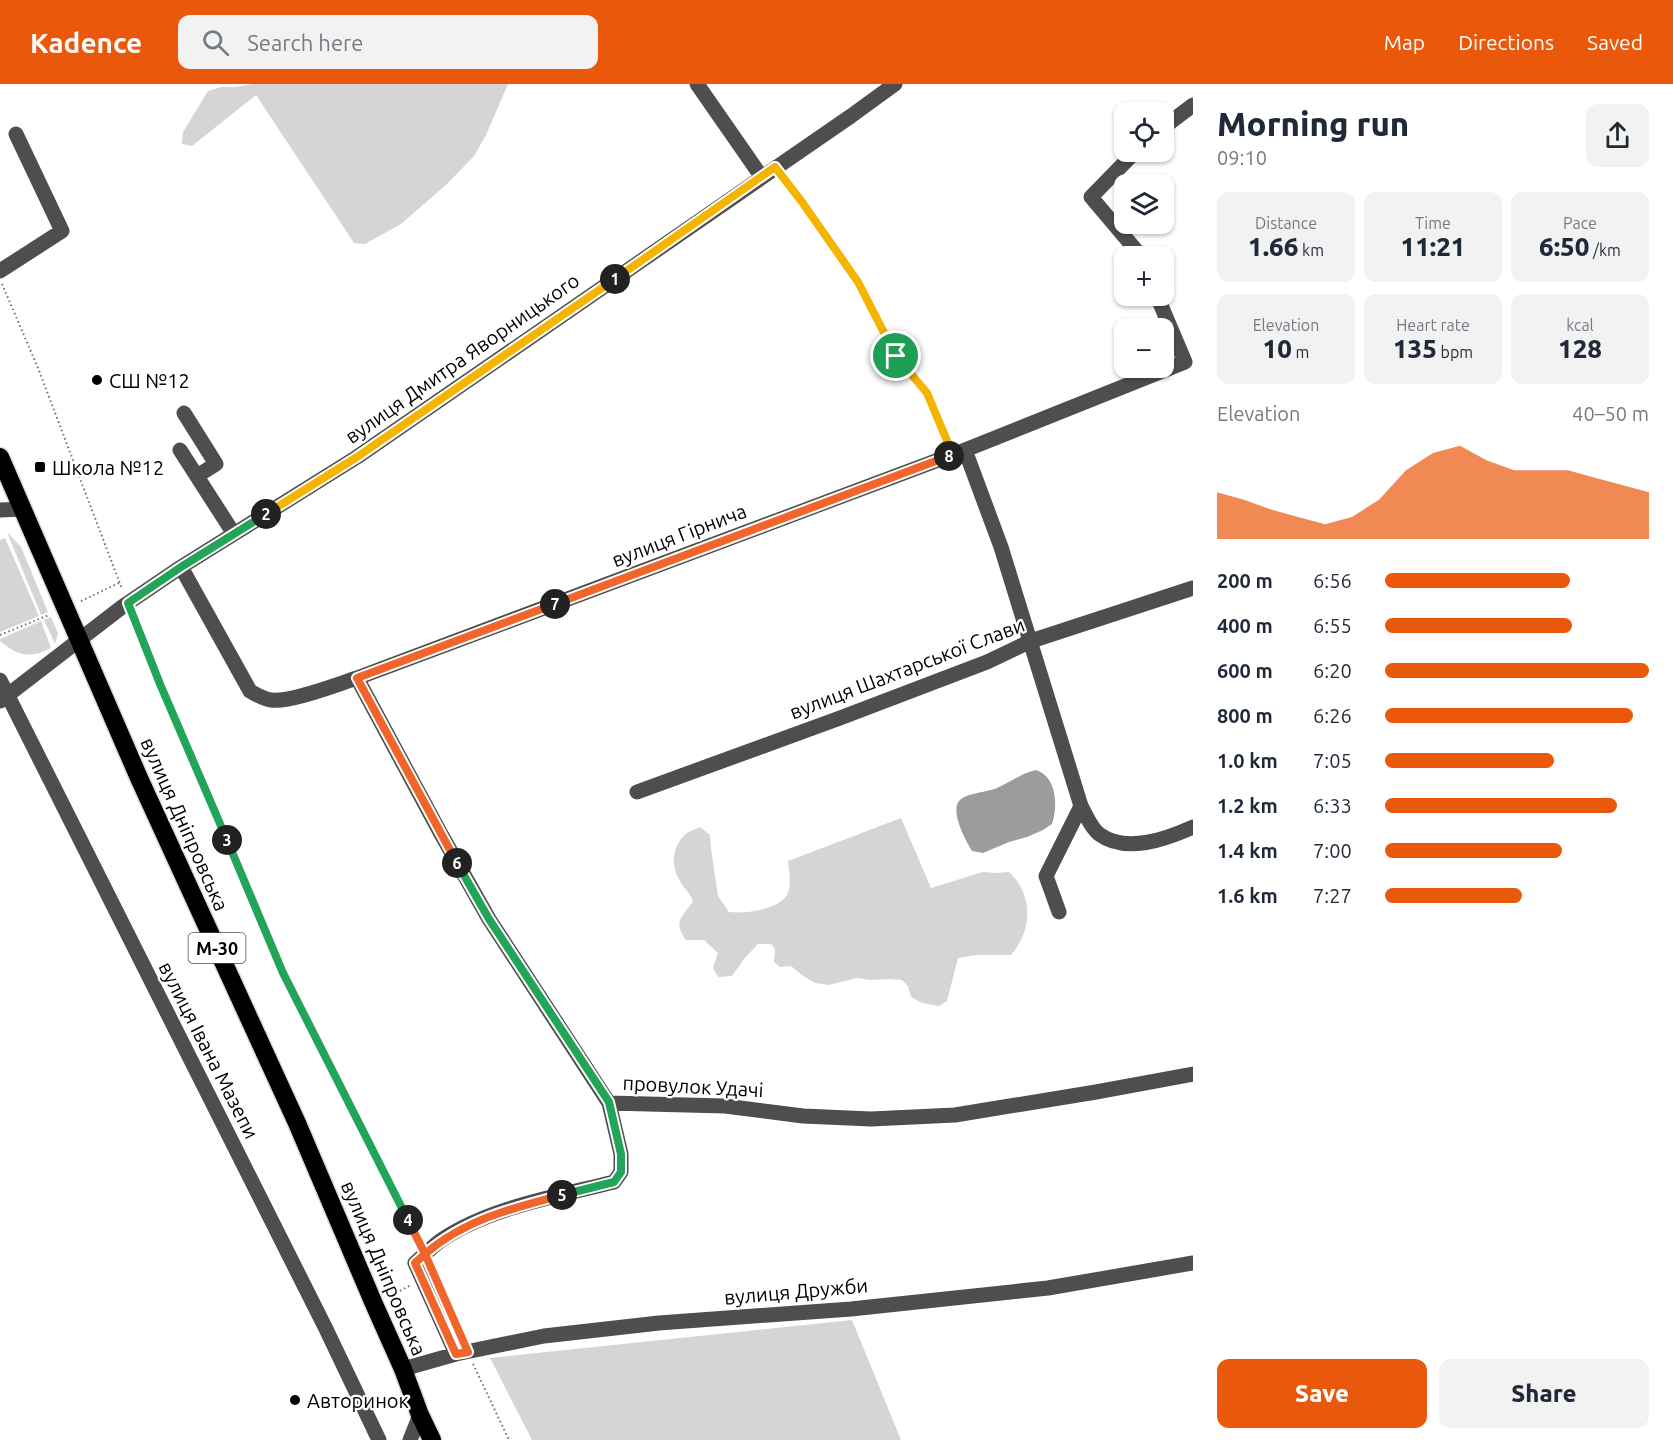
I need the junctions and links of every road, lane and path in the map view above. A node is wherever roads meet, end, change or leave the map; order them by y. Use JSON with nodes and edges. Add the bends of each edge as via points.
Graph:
{"nodes":[{"id":1,"x":697,"y":84,"type":"edge"},
{"id":2,"x":895,"y":84,"type":"edge"},
{"id":3,"x":1193,"y":105,"type":"edge"},
{"id":4,"x":1174,"y":119,"type":"edge"},
{"id":5,"x":16,"y":134,"type":"dead end"},
{"id":6,"x":1125,"y":162,"type":"edge"},
{"id":7,"x":775,"y":167,"type":"junction"},
{"id":8,"x":761,"y":176,"type":"junction"},
{"id":9,"x":1133,"y":246,"type":"edge"},
{"id":10,"x":0,"y":271,"type":"edge"},
{"id":11,"x":0,"y":280,"type":"edge"},
{"id":12,"x":1162,"y":306,"type":"edge"},
{"id":13,"x":184,"y":413,"type":"dead end"},
{"id":14,"x":180,"y":450,"type":"dead end"},
{"id":15,"x":959,"y":453,"type":"junction"},
{"id":16,"x":0,"y":457,"type":"edge"},
{"id":17,"x":197,"y":476,"type":"junction"},
{"id":18,"x":23,"y":509,"type":"junction"},
{"id":19,"x":0,"y":510,"type":"edge"},
{"id":20,"x":234,"y":534,"type":"junction"},
{"id":21,"x":181,"y":567,"type":"junction"},
{"id":22,"x":119,"y":583,"type":"junction"},
{"id":23,"x":1193,"y":588,"type":"edge"},
{"id":24,"x":80,"y":602,"type":"dead end"},
{"id":25,"x":128,"y":603,"type":"junction"},
{"id":26,"x":49,"y":615,"type":"dead end"},
{"id":27,"x":0,"y":635,"type":"edge"},
{"id":28,"x":80,"y":641,"type":"junction"},
{"id":29,"x":1030,"y":641,"type":"junction"},
{"id":30,"x":357,"y":678,"type":"junction"},
{"id":31,"x":0,"y":680,"type":"edge"},
{"id":32,"x":4,"y":698,"type":"edge"},
{"id":33,"x":637,"y":792,"type":"dead end"},
{"id":34,"x":1081,"y":806,"type":"junction"},
{"id":35,"x":1193,"y":827,"type":"edge"},
{"id":36,"x":1059,"y":912,"type":"dead end"},
{"id":37,"x":1193,"y":1074,"type":"edge"},
{"id":38,"x":609,"y":1102,"type":"junction"},
{"id":39,"x":425,"y":1254,"type":"junction"},
{"id":40,"x":1193,"y":1263,"type":"edge"},
{"id":41,"x":462,"y":1353,"type":"junction"},
{"id":42,"x":403,"y":1369,"type":"junction"},
{"id":43,"x":420,"y":1415,"type":"junction"},
{"id":44,"x":379,"y":1440,"type":"edge"},
{"id":45,"x":410,"y":1440,"type":"edge"},
{"id":46,"x":432,"y":1440,"type":"edge"},
{"id":47,"x":509,"y":1440,"type":"edge"}],
"edges":[{"from":1,"to":8,"type":"street"},
{"from":2,"to":7,"type":"street","name":"вулиця Дмитра Яворницького"},
{"from":3,"to":4,"type":"street"},
{"from":5,"to":10,"type":"street","via":[[62,231]]},
{"from":6,"to":9,"type":"street","via":[[1091,197]]},
{"from":7,"to":8,"type":"street","name":"вулиця Дмитра Яворницького"},
{"from":7,"to":15,"type":"path","via":[[842,257],[896,356],[927,393]]},
{"from":8,"to":20,"type":"street","name":"вулиця Дмитра Яворницького","via":[[357,457]]},
{"from":11,"to":22,"type":"path"},
{"from":12,"to":15,"type":"street","name":"вулиця Гірнича","via":[[1185,362]]},
{"from":13,"to":17,"type":"street","via":[[216,464]]},
{"from":14,"to":17,"type":"street"},
{"from":15,"to":29,"type":"street","via":[[1001,547]]},
{"from":15,"to":30,"type":"street","name":"вулиця Гірнича"},
{"from":16,"to":18,"type":"highway","name":"вулиця Дніпровська","number":"М-30"},
{"from":17,"to":20,"type":"street"},
{"from":18,"to":19,"type":"street"},
{"from":18,"to":28,"type":"highway","name":"вулиця Дніпровська","number":"М-30"},
{"from":20,"to":21,"type":"street","name":"вулиця Дмитра Яворницького"},
{"from":21,"to":25,"type":"street","name":"вулиця Дмитра Яворницького"},
{"from":21,"to":30,"type":"street","name":"вулиця Гірнича","via":[[250,691],[273,701]]},
{"from":22,"to":24,"type":"path"},
{"from":22,"to":25,"type":"path"},
{"from":23,"to":29,"type":"street","name":"вулиця Шахтарської Слави"},
{"from":25,"to":28,"type":"street","name":"вулиця Дмитра Яворницького"},
{"from":25,"to":39,"type":"path","via":[[283,973]]},
{"from":26,"to":27,"type":"path"},
{"from":28,"to":32,"type":"street","name":"вулиця Дмитра Яворницького"},
{"from":28,"to":42,"type":"highway","name":"вулиця Дніпровська","number":"М-30"},
{"from":29,"to":33,"type":"street","name":"вулиця Шахтарської Слави","via":[[987,662]]},
{"from":29,"to":34,"type":"street"},
{"from":30,"to":38,"type":"street","name":"провулок Удачі","via":[[489,919]]},
{"from":31,"to":32,"type":"street","name":"вулиця Івана Мазепи"},
{"from":32,"to":44,"type":"street","name":"вулиця Івана Мазепи"},
{"from":34,"to":35,"type":"street","via":[[1099,834],[1126,843],[1146,843]]},
{"from":34,"to":36,"type":"street","via":[[1046,876]]},
{"from":37,"to":38,"type":"street","name":"провулок Удачі","via":[[955,1115],[872,1119],[803,1116],[724,1106]]},
{"from":38,"to":39,"type":"street","via":[[621,1154],[621,1172],[614,1182],[507,1209],[440,1241]]},
{"from":39,"to":41,"type":"street","via":[[415,1263]]},
{"from":40,"to":41,"type":"street","name":"вулиця Дружби","via":[[1048,1288],[851,1309],[648,1324],[544,1336]]},
{"from":41,"to":42,"type":"street","name":"вулиця Дружби"},
{"from":41,"to":47,"type":"path"},
{"from":42,"to":43,"type":"highway","name":"вулиця Дніпровська","number":"М-30"},
{"from":43,"to":45,"type":"street"},
{"from":43,"to":46,"type":"highway","name":"вулиця Дніпровська","number":"М-30"}]}
